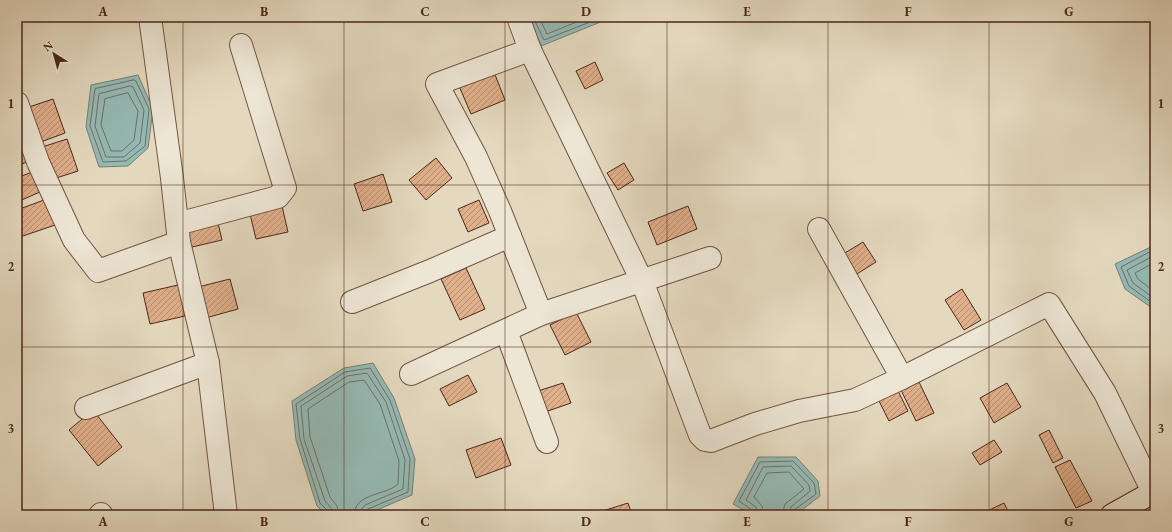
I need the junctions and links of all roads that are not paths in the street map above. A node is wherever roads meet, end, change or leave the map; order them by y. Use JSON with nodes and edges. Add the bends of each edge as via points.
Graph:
{"nodes":[{"id":1,"x":150,"y":17,"type":"edge"},
{"id":2,"x":518,"y":17,"type":"edge"},
{"id":3,"x":241,"y":45,"type":"dead end"},
{"id":4,"x":530,"y":50,"type":"junction"},
{"id":5,"x":17,"y":103,"type":"edge"},
{"id":6,"x":819,"y":229,"type":"dead end"},
{"id":7,"x":178,"y":233,"type":"junction"},
{"id":8,"x":510,"y":236,"type":"junction"},
{"id":9,"x":710,"y":258,"type":"dead end"},
{"id":10,"x":642,"y":281,"type":"junction"},
{"id":11,"x":352,"y":302,"type":"dead end"},
{"id":12,"x":541,"y":314,"type":"junction"},
{"id":13,"x":506,"y":331,"type":"junction"},
{"id":14,"x":208,"y":363,"type":"junction"},
{"id":15,"x":411,"y":374,"type":"dead end"},
{"id":16,"x":902,"y":378,"type":"junction"},
{"id":17,"x":86,"y":408,"type":"dead end"},
{"id":18,"x":547,"y":442,"type":"dead end"},
{"id":19,"x":1154,"y":492,"type":"edge"},
{"id":20,"x":226,"y":515,"type":"edge"},
{"id":21,"x":1112,"y":515,"type":"edge"}],
"edges":[{"from":1,"to":7,"type":"street"},
{"from":2,"to":4,"type":"street"},
{"from":3,"to":7,"type":"street","via":[[285,188],[278,197]]},
{"from":4,"to":8,"type":"street","via":[[437,84],[476,156]]},
{"from":4,"to":10,"type":"street"},
{"from":5,"to":7,"type":"street","via":[[38,162],[74,240],[98,271]]},
{"from":6,"to":16,"type":"street"},
{"from":7,"to":14,"type":"street"},
{"from":8,"to":11,"type":"street"},
{"from":8,"to":12,"type":"street"},
{"from":9,"to":10,"type":"street"},
{"from":10,"to":12,"type":"street"},
{"from":10,"to":16,"type":"street","via":[[700,435],[705,440],[712,441],[755,424],[799,411],[855,400]]},
{"from":12,"to":13,"type":"street"},
{"from":13,"to":15,"type":"street"},
{"from":13,"to":18,"type":"street"},
{"from":14,"to":17,"type":"street"},
{"from":14,"to":20,"type":"street"},
{"from":16,"to":19,"type":"street","via":[[1050,304],[1105,392]]},
{"from":19,"to":21,"type":"street"}]}
